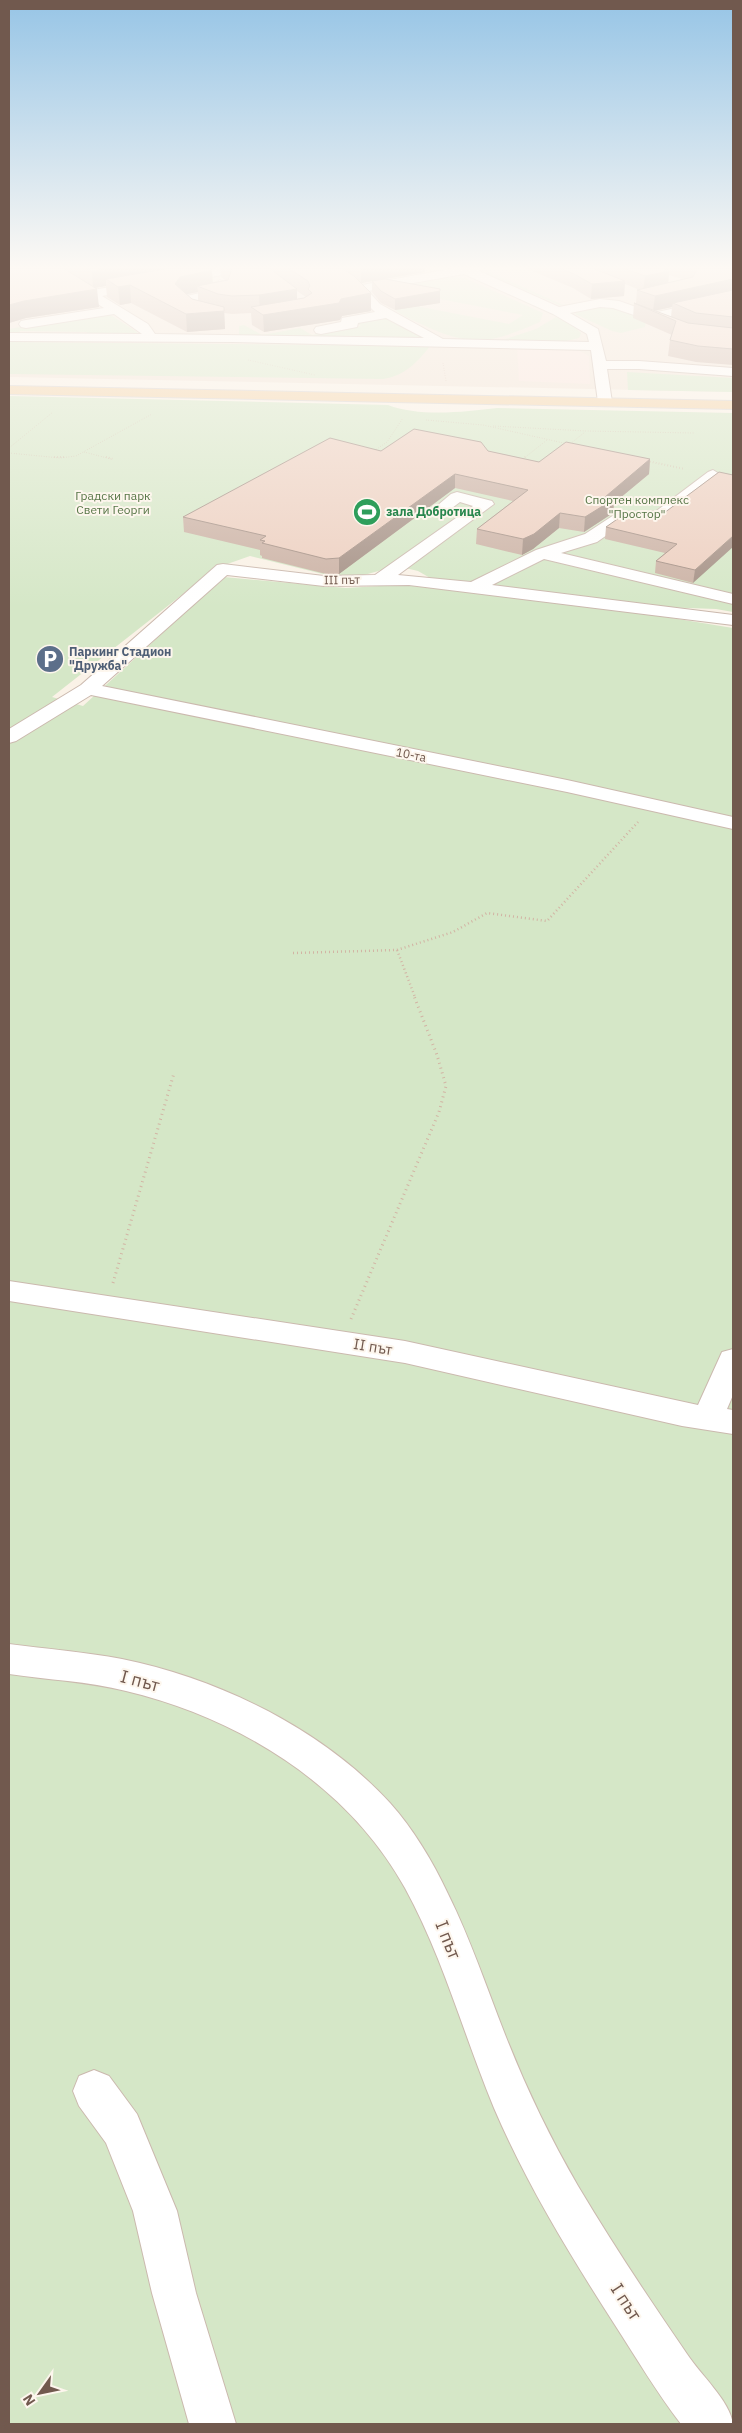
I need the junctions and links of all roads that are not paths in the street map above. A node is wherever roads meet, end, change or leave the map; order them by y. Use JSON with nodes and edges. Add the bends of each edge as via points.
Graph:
{"nodes":[{"id":1,"x":9,"y":382,"type":"edge"},
{"id":2,"x":602,"y":382,"type":"edge"},
{"id":3,"x":9,"y":390,"type":"edge"},
{"id":4,"x":733,"y":397,"type":"edge"},
{"id":5,"x":604,"y":398,"type":"junction"},
{"id":6,"x":733,"y":405,"type":"edge"},
{"id":7,"x":713,"y":475,"type":"edge"},
{"id":8,"x":474,"y":512,"type":"dead end"},
{"id":9,"x":542,"y":554,"type":"junction"},
{"id":10,"x":382,"y":579,"type":"junction"},
{"id":11,"x":475,"y":587,"type":"junction"},
{"id":12,"x":733,"y":599,"type":"edge"},
{"id":13,"x":733,"y":620,"type":"edge"},
{"id":14,"x":88,"y":689,"type":"junction"},
{"id":15,"x":9,"y":737,"type":"edge"},
{"id":16,"x":733,"y":823,"type":"edge"},
{"id":17,"x":9,"y":1291,"type":"edge"},
{"id":18,"x":733,"y":1360,"type":"edge"},
{"id":19,"x":721,"y":1420,"type":"edge"},
{"id":20,"x":9,"y":1659,"type":"edge"},
{"id":21,"x":94,"y":2091,"type":"dead end"},
{"id":22,"x":213,"y":2424,"type":"edge"},
{"id":23,"x":711,"y":2424,"type":"edge"}],
"edges":[{"from":1,"to":5,"type":"main road"},
{"from":2,"to":5,"type":"street"},
{"from":3,"to":5,"type":"main road"},
{"from":4,"to":5,"type":"main road"},
{"from":5,"to":6,"type":"main road"},
{"from":7,"to":9,"type":"street","via":[[660,517],[620,518],[591,538]]},
{"from":8,"to":10,"type":"street"},
{"from":9,"to":11,"type":"street"},
{"from":9,"to":12,"type":"street"},
{"from":10,"to":11,"type":"street","name":"ІІІ път"},
{"from":10,"to":14,"type":"street","name":"ІІІ път","via":[[324,581],[223,568]]},
{"from":11,"to":13,"type":"street","name":"ІІІ път"},
{"from":14,"to":15,"type":"street","name":"ІІІ път"},
{"from":14,"to":16,"type":"street","name":"10-та"},
{"from":17,"to":19,"type":"street","name":"ІІ път","via":[[477,1367]]},
{"from":18,"to":19,"type":"street"},
{"from":20,"to":23,"type":"street","name":"І път","via":[[124,1675],[206,1701],[277,1735],[326,1768],[378,1816],[411,1861],[436,1911],[500,2072],[547,2173],[601,2264],[690,2400]]},
{"from":21,"to":22,"type":"street","via":[[122,2128],[155,2211],[174,2293]]}]}
